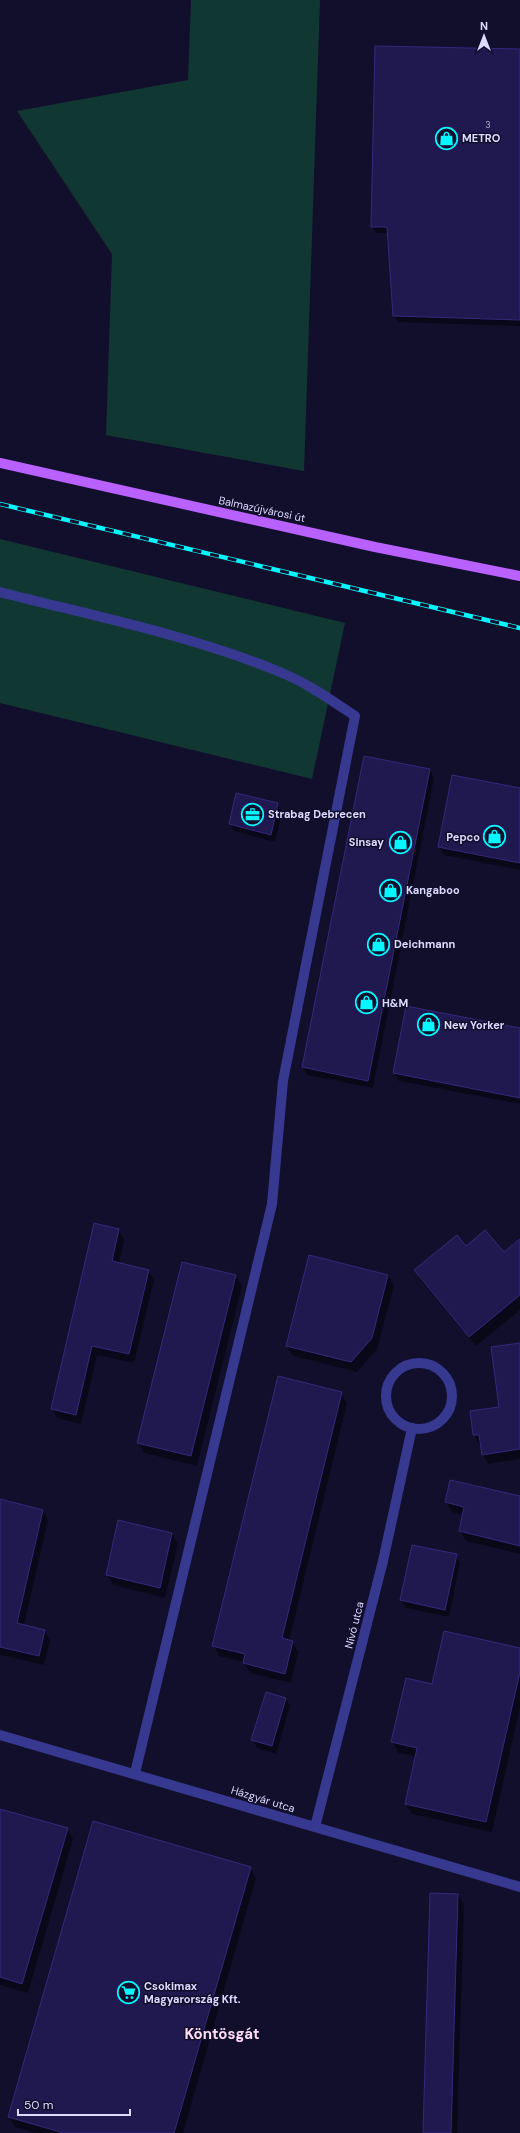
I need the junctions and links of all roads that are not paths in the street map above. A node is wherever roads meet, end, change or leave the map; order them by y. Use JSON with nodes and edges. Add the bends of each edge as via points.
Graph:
{"nodes":[{"id":1,"x":0,"y":463,"type":"edge"},
{"id":2,"x":520,"y":576,"type":"edge"},
{"id":3,"x":0,"y":592,"type":"edge"},
{"id":4,"x":412,"y":1428,"type":"junction"},
{"id":5,"x":0,"y":1735,"type":"edge"},
{"id":6,"x":135,"y":1773,"type":"junction"},
{"id":7,"x":315,"y":1827,"type":"junction"},
{"id":8,"x":520,"y":1887,"type":"edge"}],
"edges":[{"from":1,"to":2,"type":"main road","name":"Balmazújvárosi út","via":[[375,547]]},
{"from":3,"to":6,"type":"street","via":[[157,632],[280,672],[312,687],[355,716],[283,1081],[272,1204]]},
{"from":4,"to":4,"type":"street","via":[[432,1426],[447,1414],[451,1405],[450,1385],[445,1376],[437,1368],[427,1364],[405,1367],[393,1377],[387,1390],[388,1405],[395,1418]]},
{"from":4,"to":7,"type":"street","name":"Nívó utca","via":[[383,1561]]},
{"from":5,"to":6,"type":"street","name":"Házgyár utca"},
{"from":6,"to":7,"type":"street","name":"Házgyár utca"},
{"from":7,"to":8,"type":"street","name":"Házgyár utca"}]}
